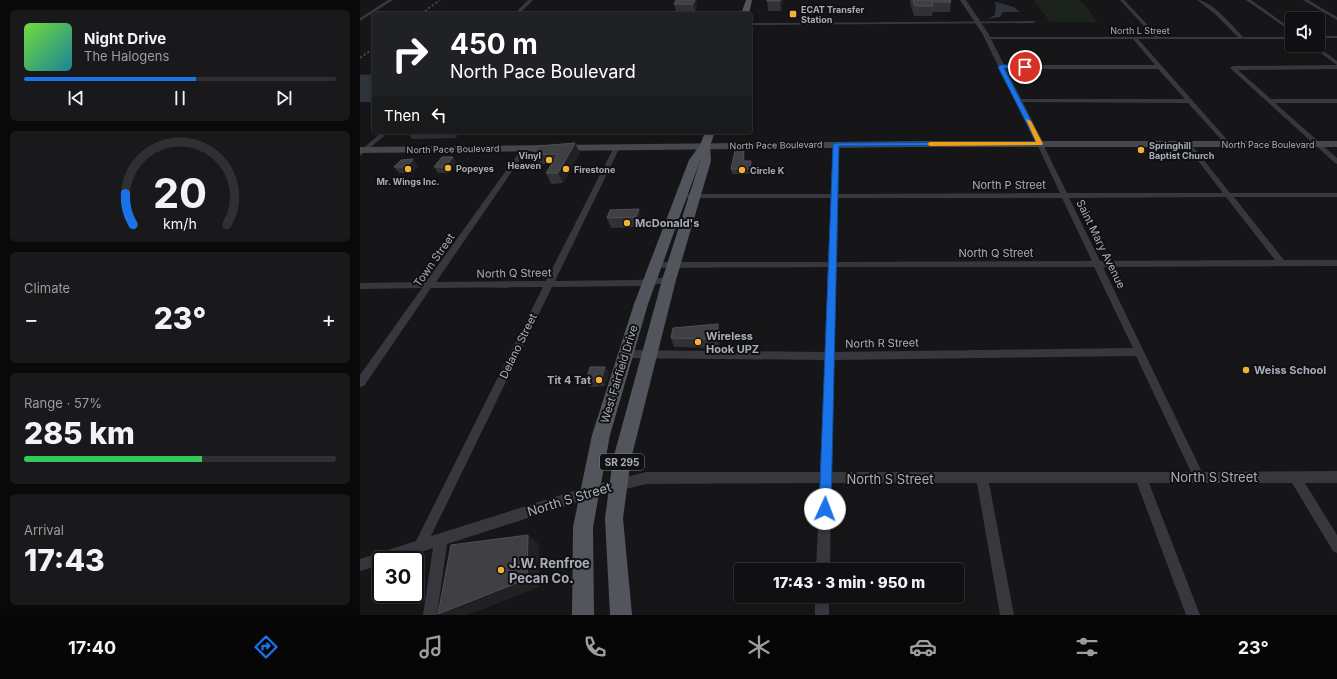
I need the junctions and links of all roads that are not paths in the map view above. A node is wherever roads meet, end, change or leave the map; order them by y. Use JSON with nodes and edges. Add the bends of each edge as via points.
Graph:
{"nodes":[{"id":1,"x":391,"y":0,"type":"edge"},
{"id":2,"x":531,"y":0,"type":"edge"},
{"id":3,"x":749,"y":0,"type":"edge"},
{"id":4,"x":963,"y":0,"type":"edge"},
{"id":5,"x":1122,"y":0,"type":"edge"},
{"id":6,"x":1199,"y":0,"type":"edge"},
{"id":7,"x":1248,"y":0,"type":"edge"},
{"id":8,"x":1306,"y":0,"type":"edge"},
{"id":9,"x":372,"y":12,"type":"edge"},
{"id":10,"x":372,"y":12,"type":"edge"},
{"id":11,"x":518,"y":12,"type":"edge"},
{"id":12,"x":746,"y":12,"type":"edge"},
{"id":13,"x":1337,"y":19,"type":"edge"},
{"id":14,"x":360,"y":20,"type":"edge"},
{"id":15,"x":1034,"y":22,"type":"dead end"},
{"id":16,"x":977,"y":23,"type":"junction"},
{"id":17,"x":752,"y":24,"type":"edge"},
{"id":18,"x":1285,"y":26,"type":"edge"},
{"id":19,"x":987,"y":38,"type":"junction"},
{"id":20,"x":1134,"y":38,"type":"junction"},
{"id":21,"x":1158,"y":38,"type":"junction"},
{"id":22,"x":1242,"y":38,"type":"junction"},
{"id":23,"x":1285,"y":38,"type":"edge"},
{"id":24,"x":1325,"y":38,"type":"edge"},
{"id":25,"x":1337,"y":38,"type":"edge"},
{"id":26,"x":1322,"y":52,"type":"edge"},
{"id":27,"x":1337,"y":63,"type":"edge"},
{"id":28,"x":1001,"y":67,"type":"junction"},
{"id":29,"x":1160,"y":67,"type":"junction"},
{"id":30,"x":1337,"y":67,"type":"edge"},
{"id":31,"x":1018,"y":101,"type":"junction"},
{"id":32,"x":1190,"y":101,"type":"junction"},
{"id":33,"x":1269,"y":101,"type":"junction"},
{"id":34,"x":1337,"y":102,"type":"edge"},
{"id":35,"x":384,"y":134,"type":"edge"},
{"id":36,"x":709,"y":134,"type":"edge"},
{"id":37,"x":836,"y":144,"type":"junction"},
{"id":38,"x":1040,"y":144,"type":"junction"},
{"id":39,"x":1188,"y":144,"type":"junction"},
{"id":40,"x":1228,"y":144,"type":"junction"},
{"id":41,"x":1317,"y":144,"type":"junction"},
{"id":42,"x":1337,"y":144,"type":"edge"},
{"id":43,"x":706,"y":146,"type":"junction"},
{"id":44,"x":617,"y":147,"type":"junction"},
{"id":45,"x":525,"y":148,"type":"junction"},
{"id":46,"x":362,"y":152,"type":"edge"},
{"id":47,"x":1337,"y":162,"type":"edge"},
{"id":48,"x":1337,"y":195,"type":"edge"},
{"id":49,"x":694,"y":196,"type":"junction"},
{"id":50,"x":834,"y":196,"type":"junction"},
{"id":51,"x":1065,"y":196,"type":"junction"},
{"id":52,"x":1229,"y":196,"type":"junction"},
{"id":53,"x":680,"y":197,"type":"junction"},
{"id":54,"x":1337,"y":263,"type":"edge"},
{"id":55,"x":832,"y":264,"type":"junction"},
{"id":56,"x":1098,"y":264,"type":"junction"},
{"id":57,"x":1282,"y":264,"type":"junction"},
{"id":58,"x":655,"y":265,"type":"junction"},
{"id":59,"x":671,"y":272,"type":"junction"},
{"id":60,"x":649,"y":282,"type":"junction"},
{"id":61,"x":550,"y":283,"type":"junction"},
{"id":62,"x":430,"y":285,"type":"junction"},
{"id":63,"x":360,"y":286,"type":"edge"},
{"id":64,"x":1140,"y":352,"type":"junction"},
{"id":65,"x":625,"y":354,"type":"junction"},
{"id":66,"x":650,"y":354,"type":"junction"},
{"id":67,"x":829,"y":356,"type":"junction"},
{"id":68,"x":360,"y":383,"type":"edge"},
{"id":69,"x":1199,"y":477,"type":"junction"},
{"id":70,"x":1295,"y":477,"type":"junction"},
{"id":71,"x":1337,"y":477,"type":"edge"},
{"id":72,"x":1141,"y":478,"type":"junction"},
{"id":73,"x":826,"y":479,"type":"junction"},
{"id":74,"x":982,"y":479,"type":"junction"},
{"id":75,"x":619,"y":484,"type":"junction"},
{"id":76,"x":590,"y":492,"type":"junction"},
{"id":77,"x":441,"y":539,"type":"junction"},
{"id":78,"x":420,"y":546,"type":"junction"},
{"id":79,"x":1337,"y":546,"type":"edge"},
{"id":80,"x":823,"y":563,"type":"edge"},
{"id":81,"x":360,"y":565,"type":"edge"},
{"id":82,"x":822,"y":603,"type":"edge"},
{"id":83,"x":430,"y":615,"type":"edge"},
{"id":84,"x":583,"y":615,"type":"edge"},
{"id":85,"x":621,"y":615,"type":"edge"},
{"id":86,"x":822,"y":615,"type":"edge"},
{"id":87,"x":1007,"y":615,"type":"edge"},
{"id":88,"x":1193,"y":615,"type":"edge"}],
"edges":[{"from":1,"to":9,"type":"street"},
{"from":2,"to":11,"type":"street"},
{"from":3,"to":12,"type":"main road"},
{"from":4,"to":16,"type":"street","name":"Saint Mary Avenue"},
{"from":5,"to":21,"type":"street"},
{"from":6,"to":22,"type":"street","via":[[1216,12]]},
{"from":7,"to":18,"type":"street"},
{"from":8,"to":13,"type":"street"},
{"from":10,"to":14,"type":"street"},
{"from":15,"to":16,"type":"street"},
{"from":16,"to":17,"type":"street"},
{"from":16,"to":19,"type":"street","name":"Saint Mary Avenue"},
{"from":19,"to":20,"type":"street","name":"North L Street"},
{"from":19,"to":28,"type":"street","name":"Saint Mary Avenue"},
{"from":20,"to":21,"type":"street","name":"North L Street"},
{"from":20,"to":29,"type":"street"},
{"from":21,"to":22,"type":"street","name":"North L Street"},
{"from":22,"to":23,"type":"street","name":"North L Street"},
{"from":24,"to":25,"type":"street"},
{"from":26,"to":27,"type":"street"},
{"from":28,"to":29,"type":"street"},
{"from":28,"to":31,"type":"street","name":"Saint Mary Avenue"},
{"from":29,"to":32,"type":"street"},
{"from":30,"to":33,"type":"street","via":[[1233,68]]},
{"from":31,"to":32,"type":"street"},
{"from":31,"to":38,"type":"street","name":"Saint Mary Avenue"},
{"from":32,"to":40,"type":"street"},
{"from":33,"to":34,"type":"street"},
{"from":33,"to":41,"type":"street"},
{"from":35,"to":46,"type":"street"},
{"from":36,"to":43,"type":"main road","name":"West Fairfield Drive","number":"SR 295"},
{"from":37,"to":38,"type":"main road","name":"North Pace Boulevard"},
{"from":37,"to":43,"type":"main road","name":"North Pace Boulevard"},
{"from":37,"to":50,"type":"street"},
{"from":38,"to":39,"type":"main road","name":"North Pace Boulevard"},
{"from":38,"to":51,"type":"street","name":"Saint Mary Avenue"},
{"from":39,"to":40,"type":"main road","name":"North Pace Boulevard"},
{"from":39,"to":52,"type":"street"},
{"from":40,"to":41,"type":"main road","name":"North Pace Boulevard"},
{"from":41,"to":42,"type":"main road","name":"North Pace Boulevard"},
{"from":41,"to":47,"type":"street"},
{"from":43,"to":44,"type":"main road","name":"North Pace Boulevard"},
{"from":43,"to":49,"type":"main road","name":"West Fairfield Drive","number":"SR 295","via":[[706,161]]},
{"from":43,"to":53,"type":"main road","name":"West Fairfield Drive","number":"SR 295","via":[[694,160]]},
{"from":44,"to":45,"type":"main road","name":"North Pace Boulevard"},
{"from":44,"to":61,"type":"street","name":"Delano Street"},
{"from":45,"to":46,"type":"main road","name":"North Pace Boulevard"},
{"from":45,"to":62,"type":"street","name":"Town Street"},
{"from":48,"to":52,"type":"street","name":"North P Street"},
{"from":49,"to":50,"type":"street","name":"North P Street"},
{"from":49,"to":53,"type":"street","name":"North P Street"},
{"from":49,"to":59,"type":"main road","name":"West Fairfield Drive","number":"SR 295"},
{"from":50,"to":51,"type":"street","name":"North P Street"},
{"from":50,"to":55,"type":"street"},
{"from":51,"to":52,"type":"street","name":"North P Street"},
{"from":51,"to":56,"type":"street","name":"Saint Mary Avenue"},
{"from":52,"to":57,"type":"street"},
{"from":53,"to":58,"type":"main road","name":"West Fairfield Drive","number":"SR 295"},
{"from":54,"to":57,"type":"street","name":"North Q Street"},
{"from":55,"to":56,"type":"street","name":"North Q Street"},
{"from":55,"to":59,"type":"street","name":"North Q Street"},
{"from":55,"to":67,"type":"street"},
{"from":56,"to":57,"type":"street","name":"North Q Street"},
{"from":56,"to":64,"type":"street","name":"Saint Mary Avenue"},
{"from":58,"to":59,"type":"street","name":"North Q Street"},
{"from":58,"to":60,"type":"main road","name":"West Fairfield Drive","number":"SR 295"},
{"from":59,"to":60,"type":"street","name":"North Q Street"},
{"from":59,"to":66,"type":"main road","name":"West Fairfield Drive","number":"SR 295"},
{"from":60,"to":61,"type":"street","name":"North Q Street"},
{"from":60,"to":65,"type":"main road","name":"West Fairfield Drive","number":"SR 295"},
{"from":61,"to":62,"type":"street","name":"North Q Street"},
{"from":61,"to":78,"type":"street","name":"Delano Street"},
{"from":62,"to":63,"type":"street","name":"North Q Street"},
{"from":62,"to":68,"type":"street","name":"Town Street"},
{"from":64,"to":67,"type":"street","name":"North R Street"},
{"from":64,"to":69,"type":"street","name":"Saint Mary Avenue"},
{"from":65,"to":66,"type":"street","name":"North R Street"},
{"from":65,"to":76,"type":"main road","name":"West Fairfield Drive","number":"SR 295","via":[[601,435]]},
{"from":66,"to":67,"type":"street","name":"North R Street"},
{"from":66,"to":75,"type":"main road","name":"West Fairfield Drive","number":"SR 295","via":[[629,429]]},
{"from":67,"to":73,"type":"street"},
{"from":69,"to":70,"type":"street","name":"North S Street"},
{"from":69,"to":72,"type":"street","name":"North S Street"},
{"from":70,"to":71,"type":"street","name":"North S Street"},
{"from":70,"to":79,"type":"street"},
{"from":72,"to":74,"type":"street","name":"North S Street"},
{"from":72,"to":88,"type":"street"},
{"from":73,"to":74,"type":"street","name":"North S Street"},
{"from":73,"to":75,"type":"street","name":"North S Street","via":[[646,478]]},
{"from":73,"to":80,"type":"street"},
{"from":74,"to":87,"type":"street"},
{"from":75,"to":76,"type":"street","name":"North S Street"},
{"from":75,"to":85,"type":"main road","name":"West Fairfield Drive","number":"SR 295","via":[[614,518]]},
{"from":76,"to":77,"type":"street","name":"North S Street"},
{"from":76,"to":84,"type":"main road","name":"West Fairfield Drive","number":"SR 295","via":[[583,527]]},
{"from":77,"to":78,"type":"street","name":"North S Street"},
{"from":77,"to":83,"type":"street"},
{"from":78,"to":81,"type":"street","name":"North S Street"},
{"from":82,"to":86,"type":"street"}]}
